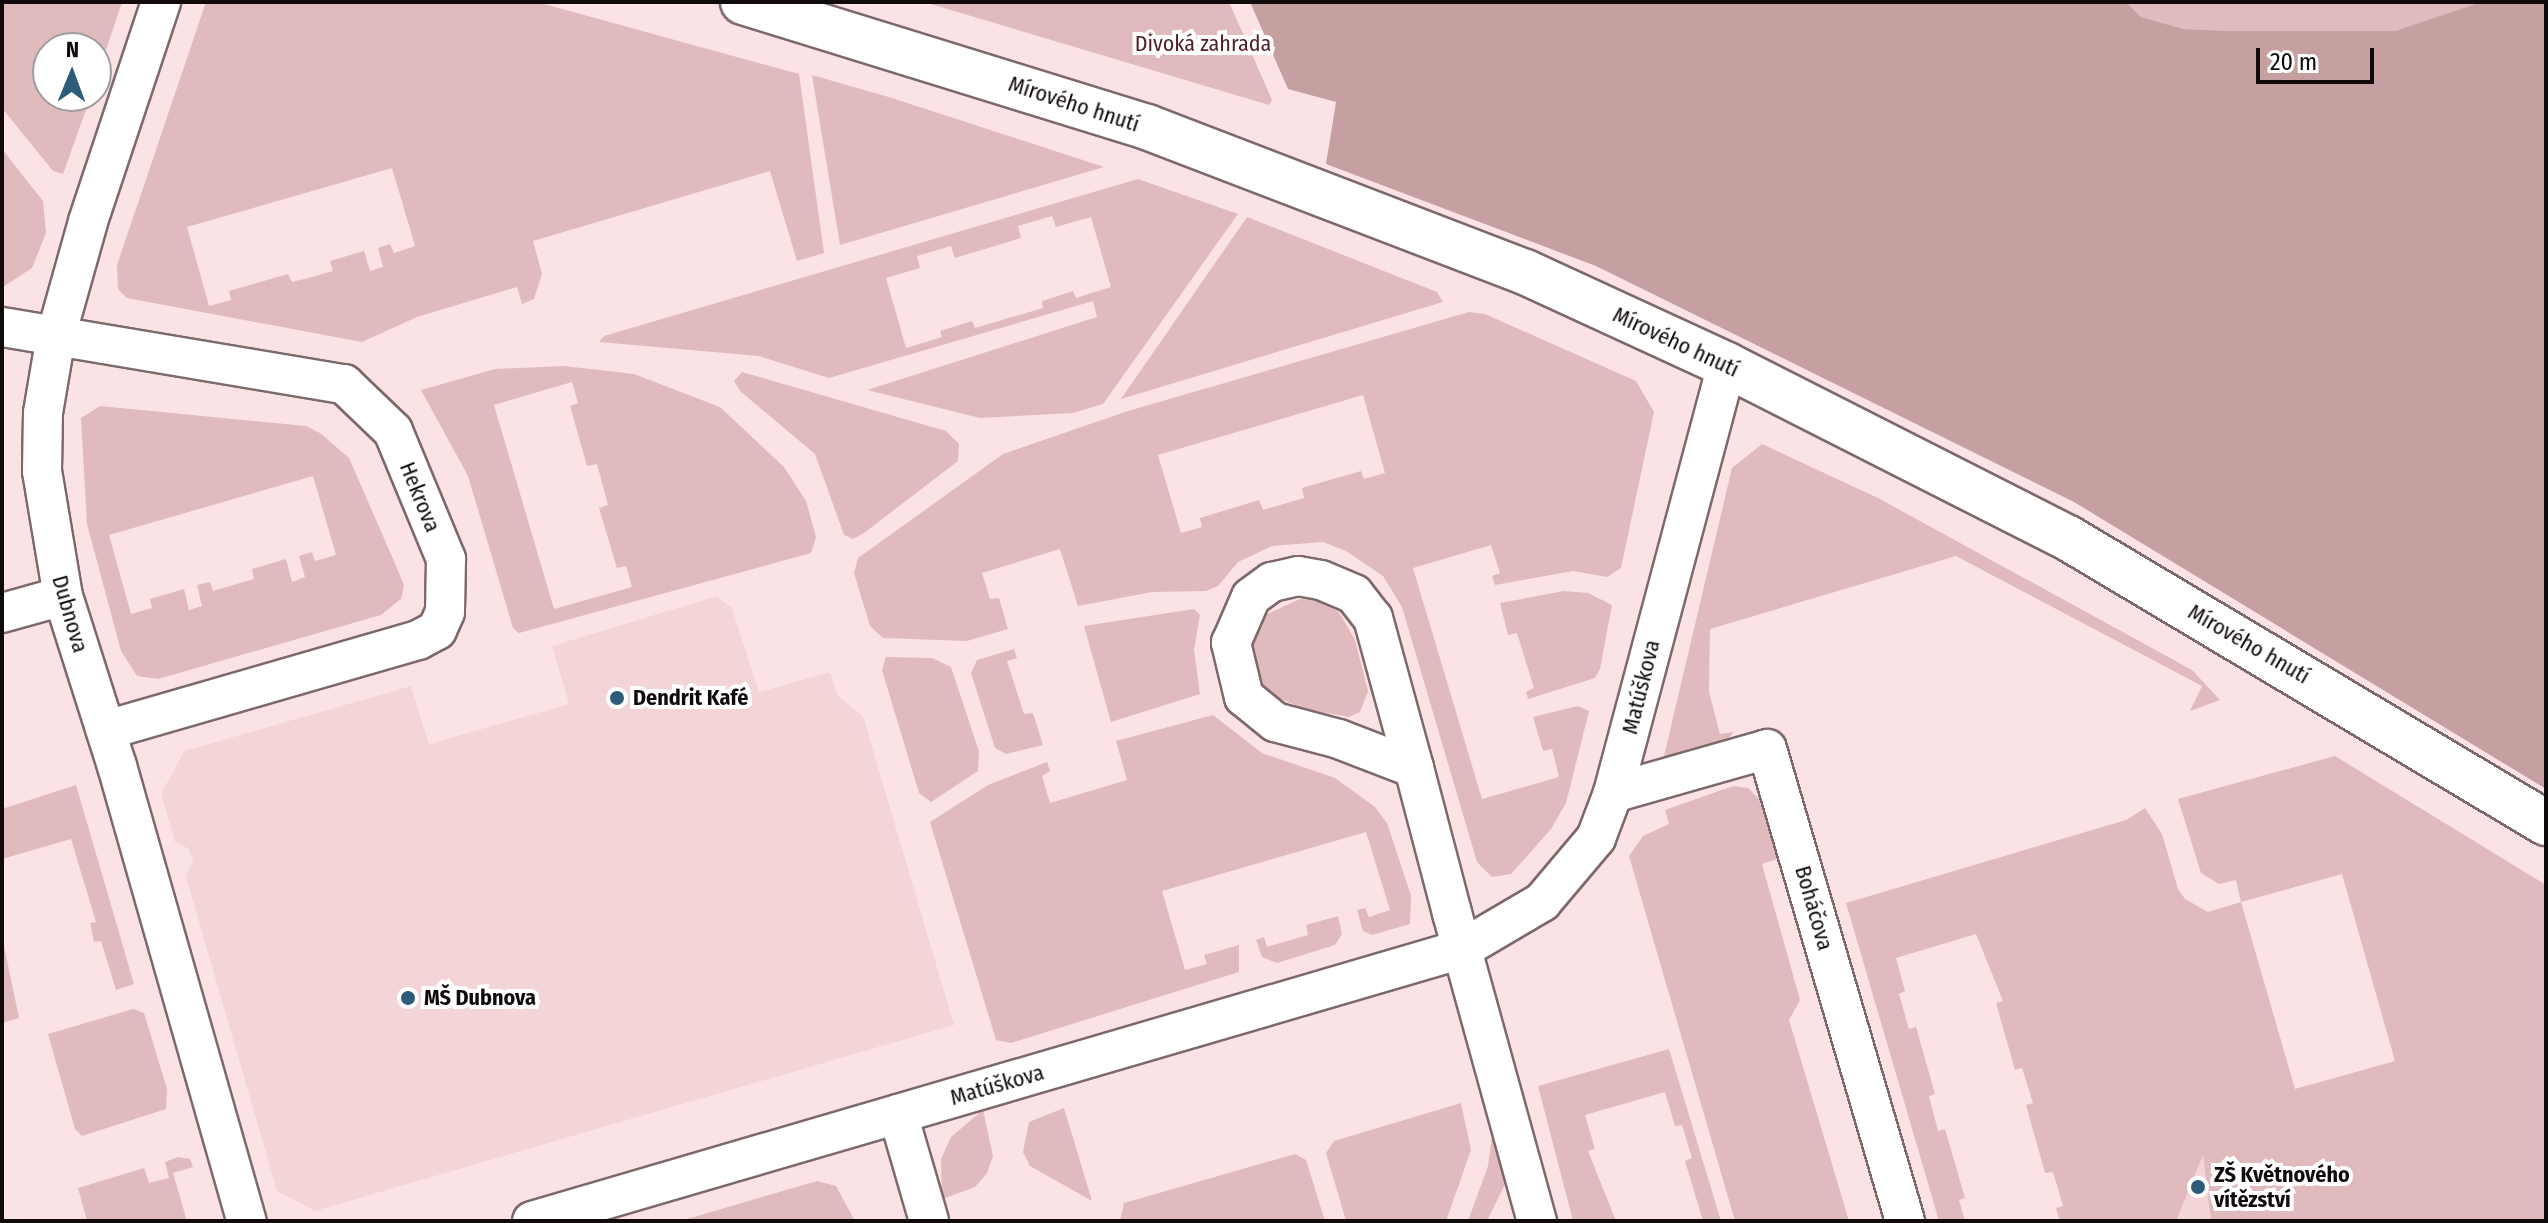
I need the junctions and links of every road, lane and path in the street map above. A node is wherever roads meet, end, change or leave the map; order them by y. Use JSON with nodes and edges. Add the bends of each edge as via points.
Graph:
{"nodes":[{"id":1,"x":161,"y":2,"type":"edge"},
{"id":2,"x":743,"y":2,"type":"edge"},
{"id":3,"x":2,"y":327,"type":"edge"},
{"id":4,"x":56,"y":336,"type":"junction"},
{"id":5,"x":1727,"y":365,"type":"junction"},
{"id":6,"x":63,"y":596,"type":"junction"},
{"id":7,"x":2,"y":613,"type":"edge"},
{"id":8,"x":106,"y":730,"type":"junction"},
{"id":9,"x":1414,"y":768,"type":"junction"},
{"id":10,"x":1613,"y":793,"type":"junction"},
{"id":11,"x":2546,"y":823,"type":"edge"},
{"id":12,"x":1462,"y":949,"type":"junction"},
{"id":13,"x":898,"y":1114,"type":"junction"},
{"id":14,"x":247,"y":1221,"type":"edge"},
{"id":15,"x":532,"y":1221,"type":"edge"},
{"id":16,"x":929,"y":1221,"type":"edge"},
{"id":17,"x":1537,"y":1221,"type":"edge"},
{"id":18,"x":1905,"y":1221,"type":"edge"}],
"edges":[{"from":1,"to":4,"type":"street","name":"Dubnova"},
{"from":2,"to":5,"type":"main road","name":"Mírového hnutí","via":[[1147,127],[1304,183],[1525,272]]},
{"from":3,"to":4,"type":"street","name":"Hekrova"},
{"from":4,"to":6,"type":"street","name":"Dubnova","via":[[43,413],[42,471]]},
{"from":4,"to":8,"type":"street","name":"Hekrova","via":[[344,384],[393,431],[449,578],[449,597],[437,630],[418,640]]},
{"from":5,"to":10,"type":"street","name":"Matúškova"},
{"from":5,"to":11,"type":"main road","name":"Mírového hnutí","via":[[2068,538]]},
{"from":6,"to":7,"type":"street"},
{"from":6,"to":8,"type":"street","name":"Dubnova"},
{"from":8,"to":14,"type":"street","name":"Dubnova"},
{"from":9,"to":9,"type":"street","via":[[1373,618],[1354,594],[1338,584],[1298,576],[1272,582],[1251,597],[1231,643],[1244,697],[1275,722]]},
{"from":9,"to":12,"type":"street"},
{"from":10,"to":12,"type":"street","name":"Matúškova","via":[[1596,838],[1561,884],[1542,902]]},
{"from":10,"to":18,"type":"street","name":"Boháčova","via":[[1767,749]]},
{"from":12,"to":13,"type":"street","name":"Matúškova"},
{"from":12,"to":17,"type":"street"},
{"from":13,"to":15,"type":"street","name":"Matúškova"},
{"from":13,"to":16,"type":"street"}]}
